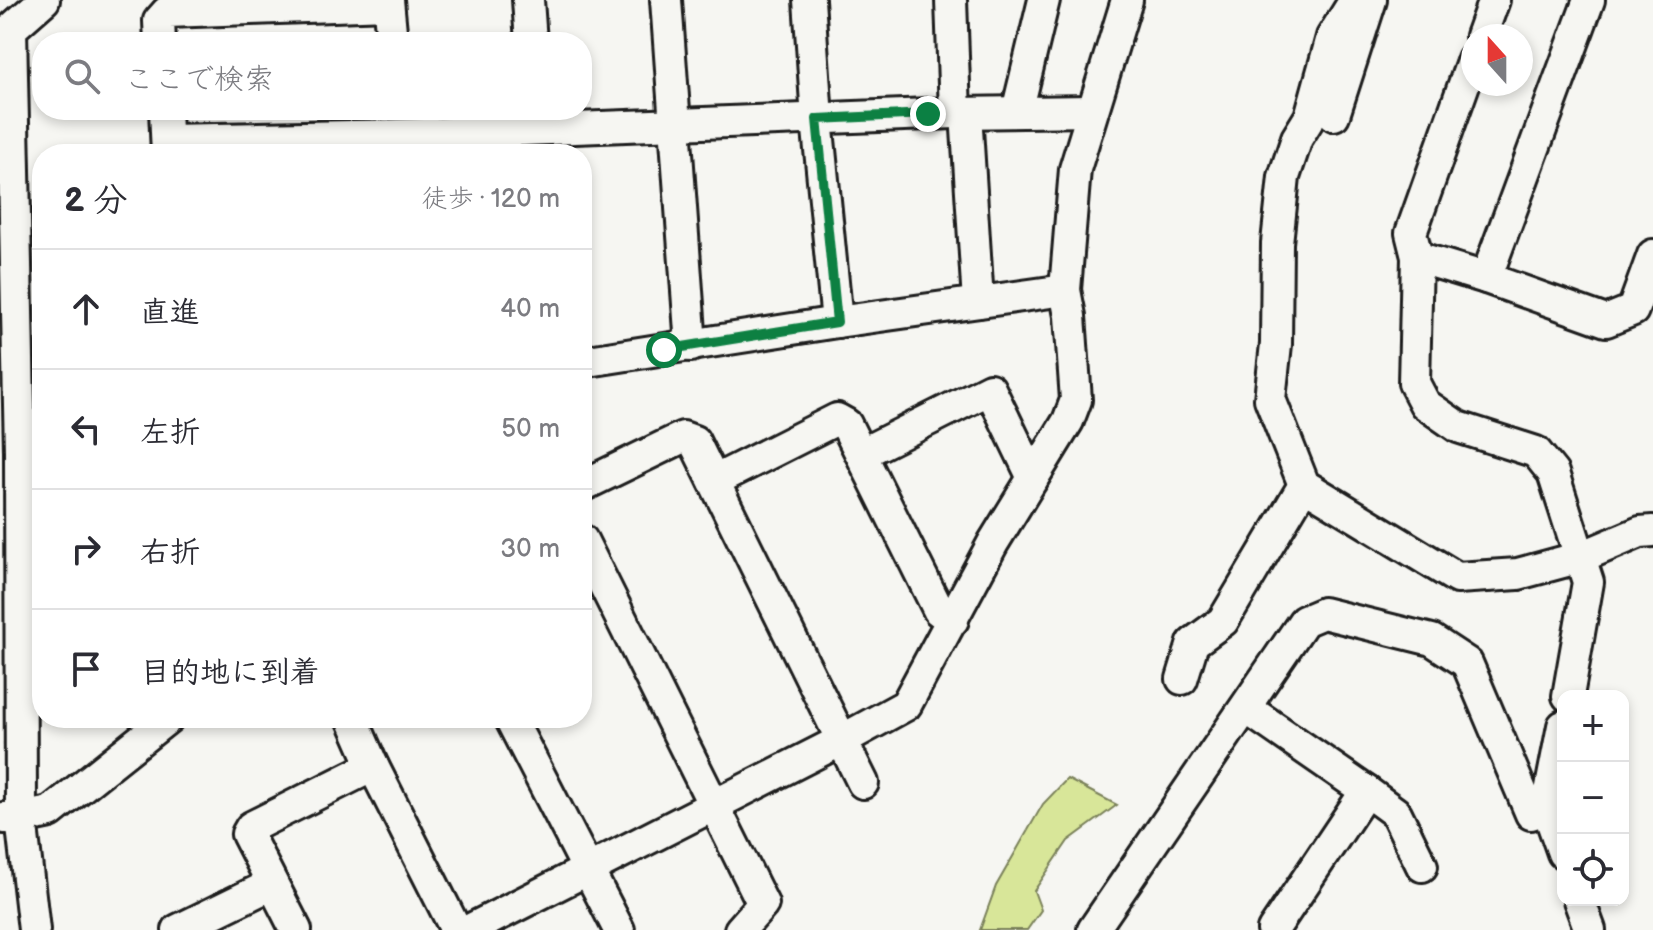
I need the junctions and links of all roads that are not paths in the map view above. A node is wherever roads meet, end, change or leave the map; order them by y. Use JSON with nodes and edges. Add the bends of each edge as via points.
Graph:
{"nodes":[{"id":1,"x":44,"y":0,"type":"edge"},
{"id":2,"x":528,"y":0,"type":"edge"},
{"id":3,"x":666,"y":0,"type":"edge"},
{"id":4,"x":809,"y":0,"type":"edge"},
{"id":5,"x":951,"y":0,"type":"edge"},
{"id":6,"x":1044,"y":0,"type":"edge"},
{"id":7,"x":1127,"y":0,"type":"edge"},
{"id":8,"x":1355,"y":0,"type":"edge"},
{"id":9,"x":1371,"y":0,"type":"edge"},
{"id":10,"x":1494,"y":0,"type":"edge"},
{"id":11,"x":1589,"y":0,"type":"edge"},
{"id":12,"x":388,"y":2,"type":"edge"},
{"id":13,"x":1485,"y":24,"type":"edge"},
{"id":14,"x":160,"y":32,"type":"edge"},
{"id":15,"x":391,"y":32,"type":"edge"},
{"id":16,"x":530,"y":32,"type":"edge"},
{"id":17,"x":6,"y":68,"type":"edge"},
{"id":18,"x":1461,"y":93,"type":"edge"},
{"id":19,"x":1091,"y":111,"type":"junction"},
{"id":20,"x":1017,"y":112,"type":"junction"},
{"id":21,"x":960,"y":113,"type":"junction"},
{"id":22,"x":1334,"y":115,"type":"dead end"},
{"id":23,"x":817,"y":119,"type":"junction"},
{"id":24,"x":166,"y":120,"type":"edge"},
{"id":25,"x":675,"y":125,"type":"junction"},
{"id":26,"x":537,"y":131,"type":"edge"},
{"id":27,"x":399,"y":133,"type":"edge"},
{"id":28,"x":167,"y":144,"type":"edge"},
{"id":29,"x":217,"y":144,"type":"edge"},
{"id":30,"x":1653,"y":255,"type":"edge"},
{"id":31,"x":1417,"y":257,"type":"junction"},
{"id":32,"x":1486,"y":278,"type":"junction"},
{"id":33,"x":1065,"y":290,"type":"junction"},
{"id":34,"x":978,"y":302,"type":"junction"},
{"id":35,"x":837,"y":322,"type":"junction"},
{"id":36,"x":691,"y":346,"type":"junction"},
{"id":37,"x":592,"y":361,"type":"edge"},
{"id":38,"x":21,"y":454,"type":"edge"},
{"id":39,"x":861,"y":454,"type":"junction"},
{"id":40,"x":1033,"y":478,"type":"junction"},
{"id":41,"x":592,"y":481,"type":"edge"},
{"id":42,"x":714,"y":481,"type":"junction"},
{"id":43,"x":1304,"y":485,"type":"junction"},
{"id":44,"x":1653,"y":531,"type":"edge"},
{"id":45,"x":1581,"y":557,"type":"junction"},
{"id":46,"x":592,"y":560,"type":"edge"},
{"id":47,"x":953,"y":620,"type":"junction"},
{"id":48,"x":1182,"y":679,"type":"dead end"},
{"id":49,"x":1569,"y":690,"type":"edge"},
{"id":50,"x":1246,"y":708,"type":"junction"},
{"id":51,"x":155,"y":728,"type":"edge"},
{"id":52,"x":356,"y":728,"type":"edge"},
{"id":53,"x":515,"y":728,"type":"edge"},
{"id":54,"x":842,"y":740,"type":"junction"},
{"id":55,"x":1557,"y":757,"type":"edge"},
{"id":56,"x":373,"y":766,"type":"junction"},
{"id":57,"x":863,"y":783,"type":"dead end"},
{"id":58,"x":1366,"y":791,"type":"junction"},
{"id":59,"x":714,"y":804,"type":"junction"},
{"id":60,"x":1547,"y":808,"type":"junction"},
{"id":61,"x":10,"y":818,"type":"edge"},
{"id":62,"x":1557,"y":836,"type":"edge"},
{"id":63,"x":1422,"y":866,"type":"dead end"},
{"id":64,"x":588,"y":868,"type":"junction"},
{"id":65,"x":272,"y":884,"type":"junction"},
{"id":66,"x":1581,"y":906,"type":"edge"},
{"id":67,"x":34,"y":930,"type":"edge"},
{"id":68,"x":178,"y":930,"type":"edge"},
{"id":69,"x":296,"y":930,"type":"edge"},
{"id":70,"x":456,"y":930,"type":"edge"},
{"id":71,"x":469,"y":930,"type":"edge"},
{"id":72,"x":619,"y":930,"type":"edge"},
{"id":73,"x":740,"y":930,"type":"edge"},
{"id":74,"x":1093,"y":930,"type":"edge"},
{"id":75,"x":1273,"y":930,"type":"edge"},
{"id":76,"x":1590,"y":930,"type":"edge"}],
"edges":[{"from":1,"to":17,"type":"street","via":[[11,29]]},
{"from":2,"to":16,"type":"street"},
{"from":3,"to":25,"type":"street"},
{"from":4,"to":23,"type":"street"},
{"from":5,"to":21,"type":"street"},
{"from":6,"to":20,"type":"street"},
{"from":7,"to":19,"type":"street"},
{"from":8,"to":43,"type":"street","via":[[1332,37],[1310,117],[1284,177],[1277,243],[1270,399]]},
{"from":9,"to":22,"type":"street"},
{"from":10,"to":13,"type":"street"},
{"from":11,"to":32,"type":"street"},
{"from":12,"to":14,"type":"street","via":[[167,12],[159,21]]},
{"from":12,"to":15,"type":"street"},
{"from":17,"to":38,"type":"street"},
{"from":18,"to":31,"type":"street","via":[[1411,233]]},
{"from":19,"to":20,"type":"street"},
{"from":19,"to":33,"type":"street","via":[[1075,169]]},
{"from":20,"to":21,"type":"street"},
{"from":21,"to":23,"type":"street"},
{"from":21,"to":34,"type":"street"},
{"from":23,"to":25,"type":"street"},
{"from":23,"to":35,"type":"street"},
{"from":24,"to":28,"type":"street"},
{"from":25,"to":26,"type":"street"},
{"from":25,"to":36,"type":"street"},
{"from":26,"to":27,"type":"street"},
{"from":27,"to":29,"type":"street"},
{"from":30,"to":32,"type":"street","via":[[1633,310],[1606,321]]},
{"from":31,"to":32,"type":"street"},
{"from":31,"to":45,"type":"street","via":[[1414,383],[1425,404],[1458,427],[1536,452],[1553,473]]},
{"from":33,"to":34,"type":"street"},
{"from":33,"to":40,"type":"street","via":[[1076,400]]},
{"from":34,"to":35,"type":"street"},
{"from":35,"to":36,"type":"street"},
{"from":36,"to":37,"type":"street"},
{"from":38,"to":61,"type":"street"},
{"from":39,"to":40,"type":"street","via":[[990,389]]},
{"from":39,"to":42,"type":"street","via":[[846,424],[837,419]]},
{"from":39,"to":47,"type":"street","via":[[939,611]]},
{"from":40,"to":47,"type":"street"},
{"from":41,"to":42,"type":"street","via":[[683,437],[694,441]]},
{"from":42,"to":54,"type":"street"},
{"from":43,"to":45,"type":"street","via":[[1457,578],[1518,574]]},
{"from":43,"to":48,"type":"street","via":[[1223,621],[1193,643]]},
{"from":44,"to":45,"type":"street"},
{"from":45,"to":49,"type":"street","via":[[1588,582]]},
{"from":46,"to":59,"type":"street"},
{"from":47,"to":54,"type":"street","via":[[906,705]]},
{"from":50,"to":58,"type":"street"},
{"from":50,"to":60,"type":"street","via":[[1304,621],[1323,613],[1432,640],[1467,663],[1531,814]]},
{"from":50,"to":74,"type":"street"},
{"from":51,"to":61,"type":"street","via":[[50,812]]},
{"from":52,"to":56,"type":"street"},
{"from":53,"to":64,"type":"street"},
{"from":54,"to":57,"type":"street"},
{"from":54,"to":59,"type":"street"},
{"from":55,"to":60,"type":"street"},
{"from":56,"to":65,"type":"street","via":[[251,827],[247,834]]},
{"from":56,"to":70,"type":"street"},
{"from":58,"to":63,"type":"street","via":[[1396,813]]},
{"from":58,"to":75,"type":"street"},
{"from":59,"to":64,"type":"street"},
{"from":59,"to":73,"type":"street","via":[[763,904]]},
{"from":60,"to":62,"type":"street"},
{"from":61,"to":67,"type":"street"},
{"from":64,"to":71,"type":"street"},
{"from":64,"to":72,"type":"street"},
{"from":65,"to":68,"type":"street"},
{"from":65,"to":69,"type":"street"},
{"from":66,"to":76,"type":"street"}]}
